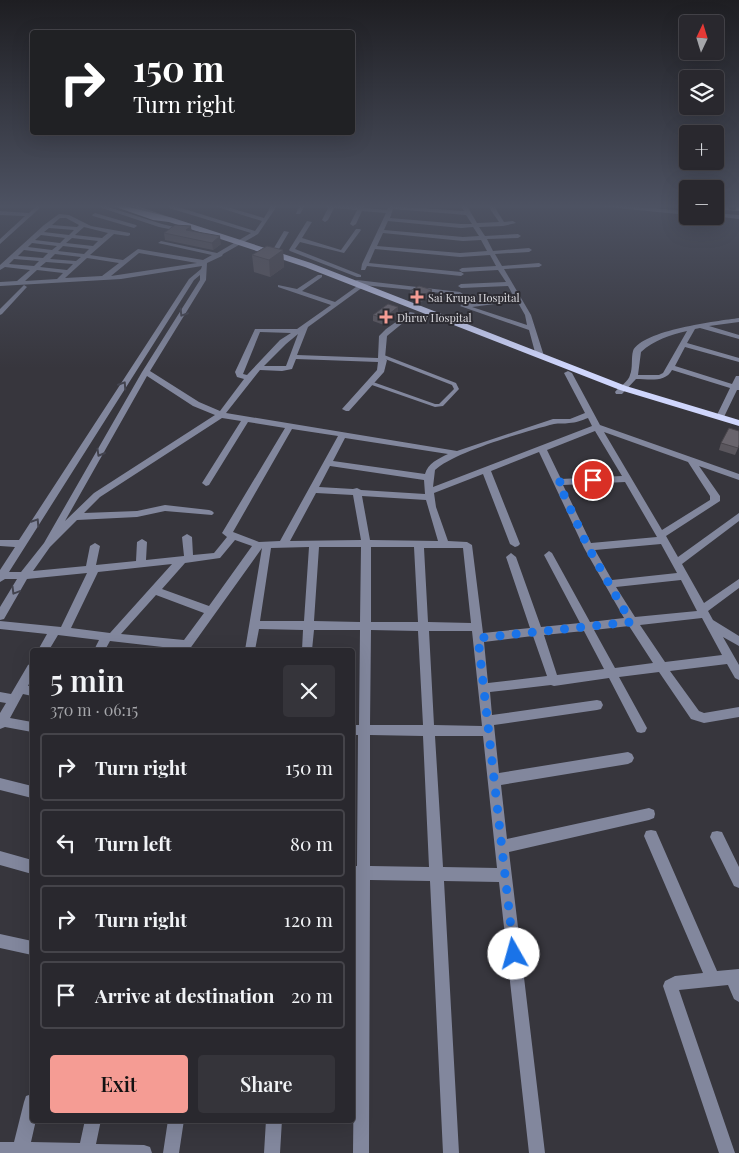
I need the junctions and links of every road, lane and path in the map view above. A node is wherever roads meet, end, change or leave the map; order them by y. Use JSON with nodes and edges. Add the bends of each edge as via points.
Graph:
{"nodes":[{"id":1,"x":45,"y":260,"type":"joint"},
{"id":2,"x":82,"y":260,"type":"edge"},
{"id":3,"x":109,"y":260,"type":"edge"},
{"id":4,"x":126,"y":260,"type":"edge"},
{"id":5,"x":167,"y":260,"type":"edge"},
{"id":6,"x":186,"y":260,"type":"edge"},
{"id":7,"x":212,"y":260,"type":"edge"},
{"id":8,"x":277,"y":260,"type":"edge"},
{"id":9,"x":291,"y":260,"type":"edge"},
{"id":10,"x":312,"y":260,"type":"edge"},
{"id":11,"x":367,"y":260,"type":"edge"},
{"id":12,"x":496,"y":260,"type":"edge"},
{"id":13,"x":123,"y":262,"type":"junction"},
{"id":14,"x":78,"y":263,"type":"junction"},
{"id":15,"x":365,"y":264,"type":"junction"},
{"id":16,"x":205,"y":265,"type":"junction"},
{"id":17,"x":539,"y":265,"type":"dead end"},
{"id":18,"x":2,"y":266,"type":"edge"},
{"id":19,"x":188,"y":267,"type":"junction"},
{"id":20,"x":36,"y":268,"type":"junction"},
{"id":21,"x":500,"y":268,"type":"junction"},
{"id":22,"x":69,"y":272,"type":"junction"},
{"id":23,"x":150,"y":273,"type":"junction"},
{"id":24,"x":320,"y":276,"type":"junction"},
{"id":25,"x":104,"y":278,"type":"junction"},
{"id":26,"x":58,"y":282,"type":"junction"},
{"id":27,"x":357,"y":283,"type":"junction"},
{"id":28,"x":510,"y":284,"type":"junction"},
{"id":29,"x":21,"y":285,"type":"junction"},
{"id":30,"x":0,"y":286,"type":"edge"},
{"id":31,"x":280,"y":286,"type":"dead end"},
{"id":32,"x":461,"y":286,"type":"dead end"},
{"id":33,"x":297,"y":292,"type":"junction"},
{"id":34,"x":460,"y":294,"type":"dead end"},
{"id":35,"x":518,"y":299,"type":"junction"},
{"id":36,"x":335,"y":304,"type":"junction"},
{"id":37,"x":0,"y":313,"type":"edge"},
{"id":38,"x":412,"y":313,"type":"junction"},
{"id":39,"x":739,"y":320,"type":"edge"},
{"id":40,"x":305,"y":326,"type":"junction"},
{"id":41,"x":696,"y":326,"type":"junction"},
{"id":42,"x":530,"y":328,"type":"junction"},
{"id":43,"x":297,"y":331,"type":"junction"},
{"id":44,"x":739,"y":337,"type":"edge"},
{"id":45,"x":685,"y":344,"type":"junction"},
{"id":46,"x":540,"y":356,"type":"junction"},
{"id":47,"x":294,"y":357,"type":"junction"},
{"id":48,"x":382,"y":358,"type":"junction"},
{"id":49,"x":739,"y":360,"type":"edge"},
{"id":50,"x":671,"y":367,"type":"junction"},
{"id":51,"x":258,"y":368,"type":"junction"},
{"id":52,"x":146,"y":372,"type":"junction"},
{"id":53,"x":568,"y":373,"type":"junction"},
{"id":54,"x":634,"y":377,"type":"junction"},
{"id":55,"x":249,"y":378,"type":"junction"},
{"id":56,"x":739,"y":378,"type":"edge"},
{"id":57,"x":370,"y":383,"type":"junction"},
{"id":58,"x":737,"y":387,"type":"edge"},
{"id":59,"x":621,"y":390,"type":"junction"},
{"id":60,"x":346,"y":409,"type":"dead end"},
{"id":61,"x":590,"y":414,"type":"junction"},
{"id":62,"x":220,"y":415,"type":"junction"},
{"id":63,"x":720,"y":417,"type":"junction"},
{"id":64,"x":246,"y":419,"type":"junction"},
{"id":65,"x":739,"y":423,"type":"edge"},
{"id":66,"x":290,"y":426,"type":"junction"},
{"id":67,"x":597,"y":427,"type":"junction"},
{"id":68,"x":739,"y":432,"type":"edge"},
{"id":69,"x":343,"y":434,"type":"junction"},
{"id":70,"x":542,"y":449,"type":"junction"},
{"id":71,"x":456,"y":453,"type":"junction"},
{"id":72,"x":691,"y":460,"type":"junction"},
{"id":73,"x":328,"y":463,"type":"junction"},
{"id":74,"x":486,"y":470,"type":"junction"},
{"id":75,"x":739,"y":477,"type":"edge"},
{"id":76,"x":430,"y":478,"type":"junction"},
{"id":77,"x":627,"y":479,"type":"junction"},
{"id":78,"x":558,"y":482,"type":"junction"},
{"id":79,"x":206,"y":483,"type":"dead end"},
{"id":80,"x":313,"y":490,"type":"junction"},
{"id":81,"x":357,"y":491,"type":"junction"},
{"id":82,"x":429,"y":495,"type":"junction"},
{"id":83,"x":209,"y":512,"type":"dead end"},
{"id":84,"x":739,"y":516,"type":"edge"},
{"id":85,"x":76,"y":517,"type":"junction"},
{"id":86,"x":233,"y":536,"type":"junction"},
{"id":87,"x":187,"y":537,"type":"dead end"},
{"id":88,"x":662,"y":538,"type":"junction"},
{"id":89,"x":142,"y":542,"type":"dead end"},
{"id":90,"x":0,"y":543,"type":"edge"},
{"id":91,"x":366,"y":543,"type":"junction"},
{"id":92,"x":21,"y":544,"type":"junction"},
{"id":93,"x":444,"y":544,"type":"junction"},
{"id":94,"x":516,"y":544,"type":"dead end"},
{"id":95,"x":47,"y":545,"type":"junction"},
{"id":96,"x":262,"y":545,"type":"junction"},
{"id":97,"x":283,"y":545,"type":"junction"},
{"id":98,"x":314,"y":545,"type":"junction"},
{"id":99,"x":419,"y":545,"type":"junction"},
{"id":100,"x":95,"y":546,"type":"dead end"},
{"id":101,"x":588,"y":547,"type":"junction"},
{"id":102,"x":549,"y":555,"type":"dead end"},
{"id":103,"x":510,"y":558,"type":"dead end"},
{"id":104,"x":186,"y":559,"type":"junction"},
{"id":105,"x":676,"y":563,"type":"junction"},
{"id":106,"x":141,"y":564,"type":"junction"},
{"id":107,"x":92,"y":569,"type":"junction"},
{"id":108,"x":1,"y":576,"type":"edge"},
{"id":109,"x":24,"y":576,"type":"junction"},
{"id":110,"x":683,"y":576,"type":"junction"},
{"id":111,"x":609,"y":584,"type":"junction"},
{"id":112,"x":739,"y":584,"type":"edge"},
{"id":113,"x":154,"y":590,"type":"junction"},
{"id":114,"x":210,"y":611,"type":"junction"},
{"id":115,"x":705,"y":615,"type":"junction"},
{"id":116,"x":0,"y":616,"type":"edge"},
{"id":117,"x":631,"y":622,"type":"junction"},
{"id":118,"x":0,"y":624,"type":"edge"},
{"id":119,"x":254,"y":625,"type":"junction"},
{"id":120,"x":309,"y":626,"type":"junction"},
{"id":121,"x":366,"y":626,"type":"junction"},
{"id":122,"x":587,"y":626,"type":"junction"},
{"id":123,"x":424,"y":627,"type":"junction"},
{"id":124,"x":59,"y":631,"type":"junction"},
{"id":125,"x":537,"y":632,"type":"junction"},
{"id":126,"x":477,"y":633,"type":"junction"},
{"id":127,"x":109,"y":637,"type":"junction"},
{"id":128,"x":739,"y":642,"type":"edge"},
{"id":129,"x":151,"y":646,"type":"edge"},
{"id":130,"x":45,"y":648,"type":"edge"},
{"id":131,"x":101,"y":648,"type":"edge"},
{"id":132,"x":187,"y":648,"type":"edge"},
{"id":133,"x":250,"y":648,"type":"edge"},
{"id":134,"x":307,"y":648,"type":"edge"},
{"id":135,"x":730,"y":659,"type":"junction"},
{"id":136,"x":662,"y":668,"type":"junction"},
{"id":137,"x":30,"y":672,"type":"edge"},
{"id":138,"x":612,"y":674,"type":"junction"},
{"id":139,"x":739,"y":675,"type":"edge"},
{"id":140,"x":554,"y":681,"type":"junction"},
{"id":141,"x":484,"y":688,"type":"junction"},
{"id":142,"x":20,"y":689,"type":"junction"},
{"id":143,"x":30,"y":691,"type":"edge"},
{"id":144,"x":0,"y":697,"type":"edge"},
{"id":145,"x":14,"y":700,"type":"junction"},
{"id":146,"x":597,"y":705,"type":"dead end"},
{"id":147,"x":739,"y":712,"type":"edge"},
{"id":148,"x":1,"y":722,"type":"edge"},
{"id":149,"x":488,"y":726,"type":"junction"},
{"id":150,"x":30,"y":727,"type":"edge"},
{"id":151,"x":641,"y":728,"type":"dead end"},
{"id":152,"x":359,"y":730,"type":"edge"},
{"id":153,"x":429,"y":730,"type":"junction"},
{"id":154,"x":628,"y":758,"type":"dead end"},
{"id":155,"x":494,"y":780,"type":"junction"},
{"id":156,"x":0,"y":784,"type":"edge"},
{"id":157,"x":30,"y":792,"type":"edge"},
{"id":158,"x":649,"y":814,"type":"dead end"},
{"id":159,"x":652,"y":836,"type":"dead end"},
{"id":160,"x":717,"y":837,"type":"dead end"},
{"id":161,"x":502,"y":848,"type":"junction"},
{"id":162,"x":0,"y":858,"type":"edge"},
{"id":163,"x":30,"y":866,"type":"edge"},
{"id":164,"x":358,"y":873,"type":"edge"},
{"id":165,"x":437,"y":874,"type":"junction"},
{"id":166,"x":505,"y":875,"type":"junction"},
{"id":167,"x":739,"y":881,"type":"edge"},
{"id":168,"x":0,"y":941,"type":"edge"},
{"id":169,"x":30,"y":948,"type":"edge"},
{"id":170,"x":736,"y":976,"type":"edge"},
{"id":171,"x":713,"y":980,"type":"junction"},
{"id":172,"x":739,"y":994,"type":"edge"},
{"id":173,"x":30,"y":1110,"type":"edge"},
{"id":174,"x":92,"y":1123,"type":"edge"},
{"id":175,"x":176,"y":1123,"type":"edge"},
{"id":176,"x":274,"y":1123,"type":"edge"},
{"id":177,"x":0,"y":1150,"type":"edge"},
{"id":178,"x":20,"y":1151,"type":"junction"},
{"id":179,"x":42,"y":1152,"type":"edge"},
{"id":180,"x":86,"y":1152,"type":"junction"},
{"id":181,"x":144,"y":1153,"type":"edge"},
{"id":182,"x":171,"y":1153,"type":"edge"},
{"id":183,"x":272,"y":1153,"type":"edge"},
{"id":184,"x":361,"y":1153,"type":"edge"},
{"id":185,"x":451,"y":1153,"type":"edge"},
{"id":186,"x":537,"y":1153,"type":"edge"},
{"id":187,"x":727,"y":1153,"type":"edge"}],
"edges":[{"from":1,"to":14,"type":"street"},
{"from":1,"to":20,"type":"street"},
{"from":2,"to":14,"type":"street"},
{"from":3,"to":13,"type":"street"},
{"from":4,"to":13,"type":"street"},
{"from":5,"to":23,"type":"street"},
{"from":6,"to":16,"type":"street"},
{"from":7,"to":16,"type":"street"},
{"from":8,"to":24,"type":"main road"},
{"from":9,"to":27,"type":"main road"},
{"from":10,"to":27,"type":"street"},
{"from":11,"to":15,"type":"street"},
{"from":12,"to":21,"type":"street"},
{"from":13,"to":25,"type":"street"},
{"from":14,"to":22,"type":"street"},
{"from":15,"to":21,"type":"street","via":[[461,272]]},
{"from":15,"to":27,"type":"street"},
{"from":16,"to":19,"type":"street"},
{"from":16,"to":52,"type":"street","one_way":true,"via":[[203,280]]},
{"from":92,"to":16,"type":"street","one_way":true,"via":[[192,279]]},
{"from":17,"to":21,"type":"street"},
{"from":18,"to":20,"type":"street"},
{"from":19,"to":23,"type":"street"},
{"from":19,"to":29,"type":"street","via":[[131,279]]},
{"from":20,"to":22,"type":"street"},
{"from":20,"to":29,"type":"street"},
{"from":21,"to":28,"type":"street"},
{"from":22,"to":26,"type":"street"},
{"from":23,"to":25,"type":"street"},
{"from":24,"to":27,"type":"main road"},
{"from":24,"to":33,"type":"street"},
{"from":25,"to":26,"type":"street"},
{"from":26,"to":29,"type":"street"},
{"from":27,"to":34,"type":"street"},
{"from":27,"to":36,"type":"street"},
{"from":27,"to":38,"type":"main road"},
{"from":27,"to":46,"type":"main road"},
{"from":28,"to":32,"type":"street"},
{"from":28,"to":35,"type":"street"},
{"from":29,"to":30,"type":"street"},
{"from":29,"to":37,"type":"street"},
{"from":31,"to":33,"type":"street"},
{"from":33,"to":36,"type":"street"},
{"from":35,"to":42,"type":"street","via":[[528,315]]},
{"from":35,"to":42,"type":"street","via":[[464,306]]},
{"from":36,"to":40,"type":"street"},
{"from":38,"to":48,"type":"street","via":[[385,333],[381,341]]},
{"from":38,"to":53,"type":"main road"},
{"from":39,"to":41,"type":"street"},
{"from":40,"to":43,"type":"street"},
{"from":40,"to":47,"type":"street"},
{"from":41,"to":44,"type":"street"},
{"from":41,"to":45,"type":"street"},
{"from":41,"to":54,"type":"street","via":[[651,340],[640,347]]},
{"from":42,"to":46,"type":"street"},
{"from":43,"to":51,"type":"street"},
{"from":43,"to":55,"type":"street","via":[[257,330],[239,373]]},
{"from":45,"to":49,"type":"street"},
{"from":45,"to":50,"type":"street"},
{"from":46,"to":59,"type":"main road"},
{"from":47,"to":48,"type":"street"},
{"from":47,"to":51,"type":"street","via":[[287,368]]},
{"from":48,"to":57,"type":"street","via":[[382,370]]},
{"from":48,"to":57,"type":"lane","via":[[454,384],[456,389],[441,405],[435,406]]},
{"from":50,"to":54,"type":"street","via":[[664,376]]},
{"from":50,"to":58,"type":"street"},
{"from":51,"to":55,"type":"street"},
{"from":52,"to":62,"type":"street","via":[[196,404]]},
{"from":52,"to":95,"type":"street","one_way":true},
{"from":53,"to":59,"type":"main road"},
{"from":53,"to":61,"type":"street"},
{"from":54,"to":59,"type":"street"},
{"from":55,"to":62,"type":"street"},
{"from":56,"to":58,"type":"street"},
{"from":57,"to":60,"type":"street"},
{"from":58,"to":63,"type":"street"},
{"from":59,"to":63,"type":"main road"},
{"from":59,"to":68,"type":"main road"},
{"from":61,"to":67,"type":"street"},
{"from":61,"to":71,"type":"street","via":[[571,421],[556,420]]},
{"from":62,"to":64,"type":"street"},
{"from":62,"to":85,"type":"street","via":[[97,495]]},
{"from":63,"to":65,"type":"main road"},
{"from":64,"to":66,"type":"street"},
{"from":64,"to":79,"type":"street"},
{"from":66,"to":69,"type":"street"},
{"from":66,"to":86,"type":"street","via":[[227,533]]},
{"from":67,"to":70,"type":"street"},
{"from":67,"to":72,"type":"street"},
{"from":67,"to":77,"type":"street"},
{"from":69,"to":71,"type":"street"},
{"from":69,"to":73,"type":"street"},
{"from":70,"to":74,"type":"street"},
{"from":70,"to":78,"type":"street"},
{"from":71,"to":76,"type":"street","via":[[433,465]]},
{"from":72,"to":75,"type":"street"},
{"from":72,"to":88,"type":"street","via":[[715,500]]},
{"from":73,"to":76,"type":"street"},
{"from":73,"to":80,"type":"street"},
{"from":74,"to":82,"type":"street"},
{"from":74,"to":94,"type":"street"},
{"from":76,"to":82,"type":"street"},
{"from":77,"to":78,"type":"street"},
{"from":77,"to":88,"type":"street"},
{"from":78,"to":101,"type":"street"},
{"from":80,"to":81,"type":"street"},
{"from":80,"to":97,"type":"street"},
{"from":81,"to":82,"type":"street"},
{"from":81,"to":91,"type":"street"},
{"from":82,"to":93,"type":"street"},
{"from":83,"to":85,"type":"street","via":[[165,508],[138,514]]},
{"from":84,"to":105,"type":"street"},
{"from":85,"to":95,"type":"street"},
{"from":86,"to":96,"type":"street"},
{"from":86,"to":104,"type":"street","via":[[217,556]]},
{"from":87,"to":104,"type":"street"},
{"from":88,"to":101,"type":"street"},
{"from":88,"to":105,"type":"street"},
{"from":89,"to":106,"type":"street"},
{"from":90,"to":92,"type":"street"},
{"from":91,"to":98,"type":"street"},
{"from":91,"to":99,"type":"street"},
{"from":91,"to":121,"type":"street"},
{"from":92,"to":108,"type":"street"},
{"from":93,"to":99,"type":"street"},
{"from":93,"to":126,"type":"street","via":[[467,545]]},
{"from":95,"to":109,"type":"street"},
{"from":96,"to":97,"type":"street"},
{"from":96,"to":114,"type":"street"},
{"from":96,"to":119,"type":"street"},
{"from":97,"to":98,"type":"street"},
{"from":98,"to":120,"type":"street"},
{"from":99,"to":123,"type":"street"},
{"from":100,"to":107,"type":"street"},
{"from":101,"to":111,"type":"street"},
{"from":102,"to":122,"type":"street"},
{"from":103,"to":125,"type":"street"},
{"from":104,"to":106,"type":"street"},
{"from":104,"to":113,"type":"street"},
{"from":105,"to":110,"type":"street"},
{"from":106,"to":107,"type":"street"},
{"from":107,"to":109,"type":"street"},
{"from":107,"to":124,"type":"street"},
{"from":108,"to":109,"type":"street"},
{"from":109,"to":116,"type":"street","one_way":true},
{"from":110,"to":111,"type":"street"},
{"from":110,"to":115,"type":"street"},
{"from":111,"to":117,"type":"street"},
{"from":112,"to":115,"type":"street"},
{"from":113,"to":114,"type":"street"},
{"from":113,"to":127,"type":"street"},
{"from":114,"to":132,"type":"street"},
{"from":115,"to":117,"type":"street"},
{"from":115,"to":128,"type":"street"},
{"from":115,"to":135,"type":"street"},
{"from":117,"to":122,"type":"street"},
{"from":117,"to":136,"type":"street"},
{"from":118,"to":124,"type":"street"},
{"from":119,"to":120,"type":"street"},
{"from":119,"to":133,"type":"street"},
{"from":120,"to":121,"type":"street"},
{"from":120,"to":134,"type":"street"},
{"from":121,"to":123,"type":"street"},
{"from":121,"to":152,"type":"street"},
{"from":122,"to":125,"type":"street"},
{"from":122,"to":138,"type":"street"},
{"from":123,"to":126,"type":"street"},
{"from":123,"to":153,"type":"street"},
{"from":124,"to":127,"type":"street"},
{"from":124,"to":130,"type":"street"},
{"from":125,"to":126,"type":"street"},
{"from":125,"to":140,"type":"street"},
{"from":126,"to":141,"type":"street"},
{"from":127,"to":129,"type":"street"},
{"from":127,"to":131,"type":"street"},
{"from":129,"to":132,"type":"street"},
{"from":135,"to":136,"type":"street"},
{"from":135,"to":139,"type":"street"},
{"from":136,"to":138,"type":"street"},
{"from":136,"to":147,"type":"street","via":[[698,717]]},
{"from":137,"to":142,"type":"street"},
{"from":138,"to":140,"type":"street"},
{"from":138,"to":151,"type":"street"},
{"from":140,"to":141,"type":"street"},
{"from":141,"to":149,"type":"street"},
{"from":142,"to":143,"type":"street"},
{"from":142,"to":145,"type":"street"},
{"from":144,"to":145,"type":"street"},
{"from":145,"to":148,"type":"street"},
{"from":146,"to":149,"type":"street"},
{"from":148,"to":150,"type":"street"},
{"from":149,"to":153,"type":"street"},
{"from":149,"to":155,"type":"street"},
{"from":152,"to":153,"type":"street"},
{"from":152,"to":164,"type":"street"},
{"from":153,"to":165,"type":"street"},
{"from":154,"to":155,"type":"street"},
{"from":155,"to":161,"type":"street"},
{"from":156,"to":157,"type":"street"},
{"from":158,"to":161,"type":"street"},
{"from":159,"to":171,"type":"street"},
{"from":160,"to":167,"type":"street"},
{"from":161,"to":166,"type":"street"},
{"from":162,"to":163,"type":"street"},
{"from":164,"to":165,"type":"street"},
{"from":164,"to":184,"type":"street"},
{"from":165,"to":166,"type":"street"},
{"from":165,"to":185,"type":"street"},
{"from":166,"to":186,"type":"street"},
{"from":168,"to":169,"type":"street"},
{"from":170,"to":171,"type":"street"},
{"from":170,"to":172,"type":"street"},
{"from":171,"to":187,"type":"street","via":[[670,986]]},
{"from":173,"to":178,"type":"street"},
{"from":174,"to":180,"type":"street"},
{"from":175,"to":182,"type":"street"},
{"from":176,"to":183,"type":"street"},
{"from":177,"to":178,"type":"street"},
{"from":178,"to":179,"type":"street"},
{"from":179,"to":180,"type":"street"},
{"from":180,"to":181,"type":"street"}]}
